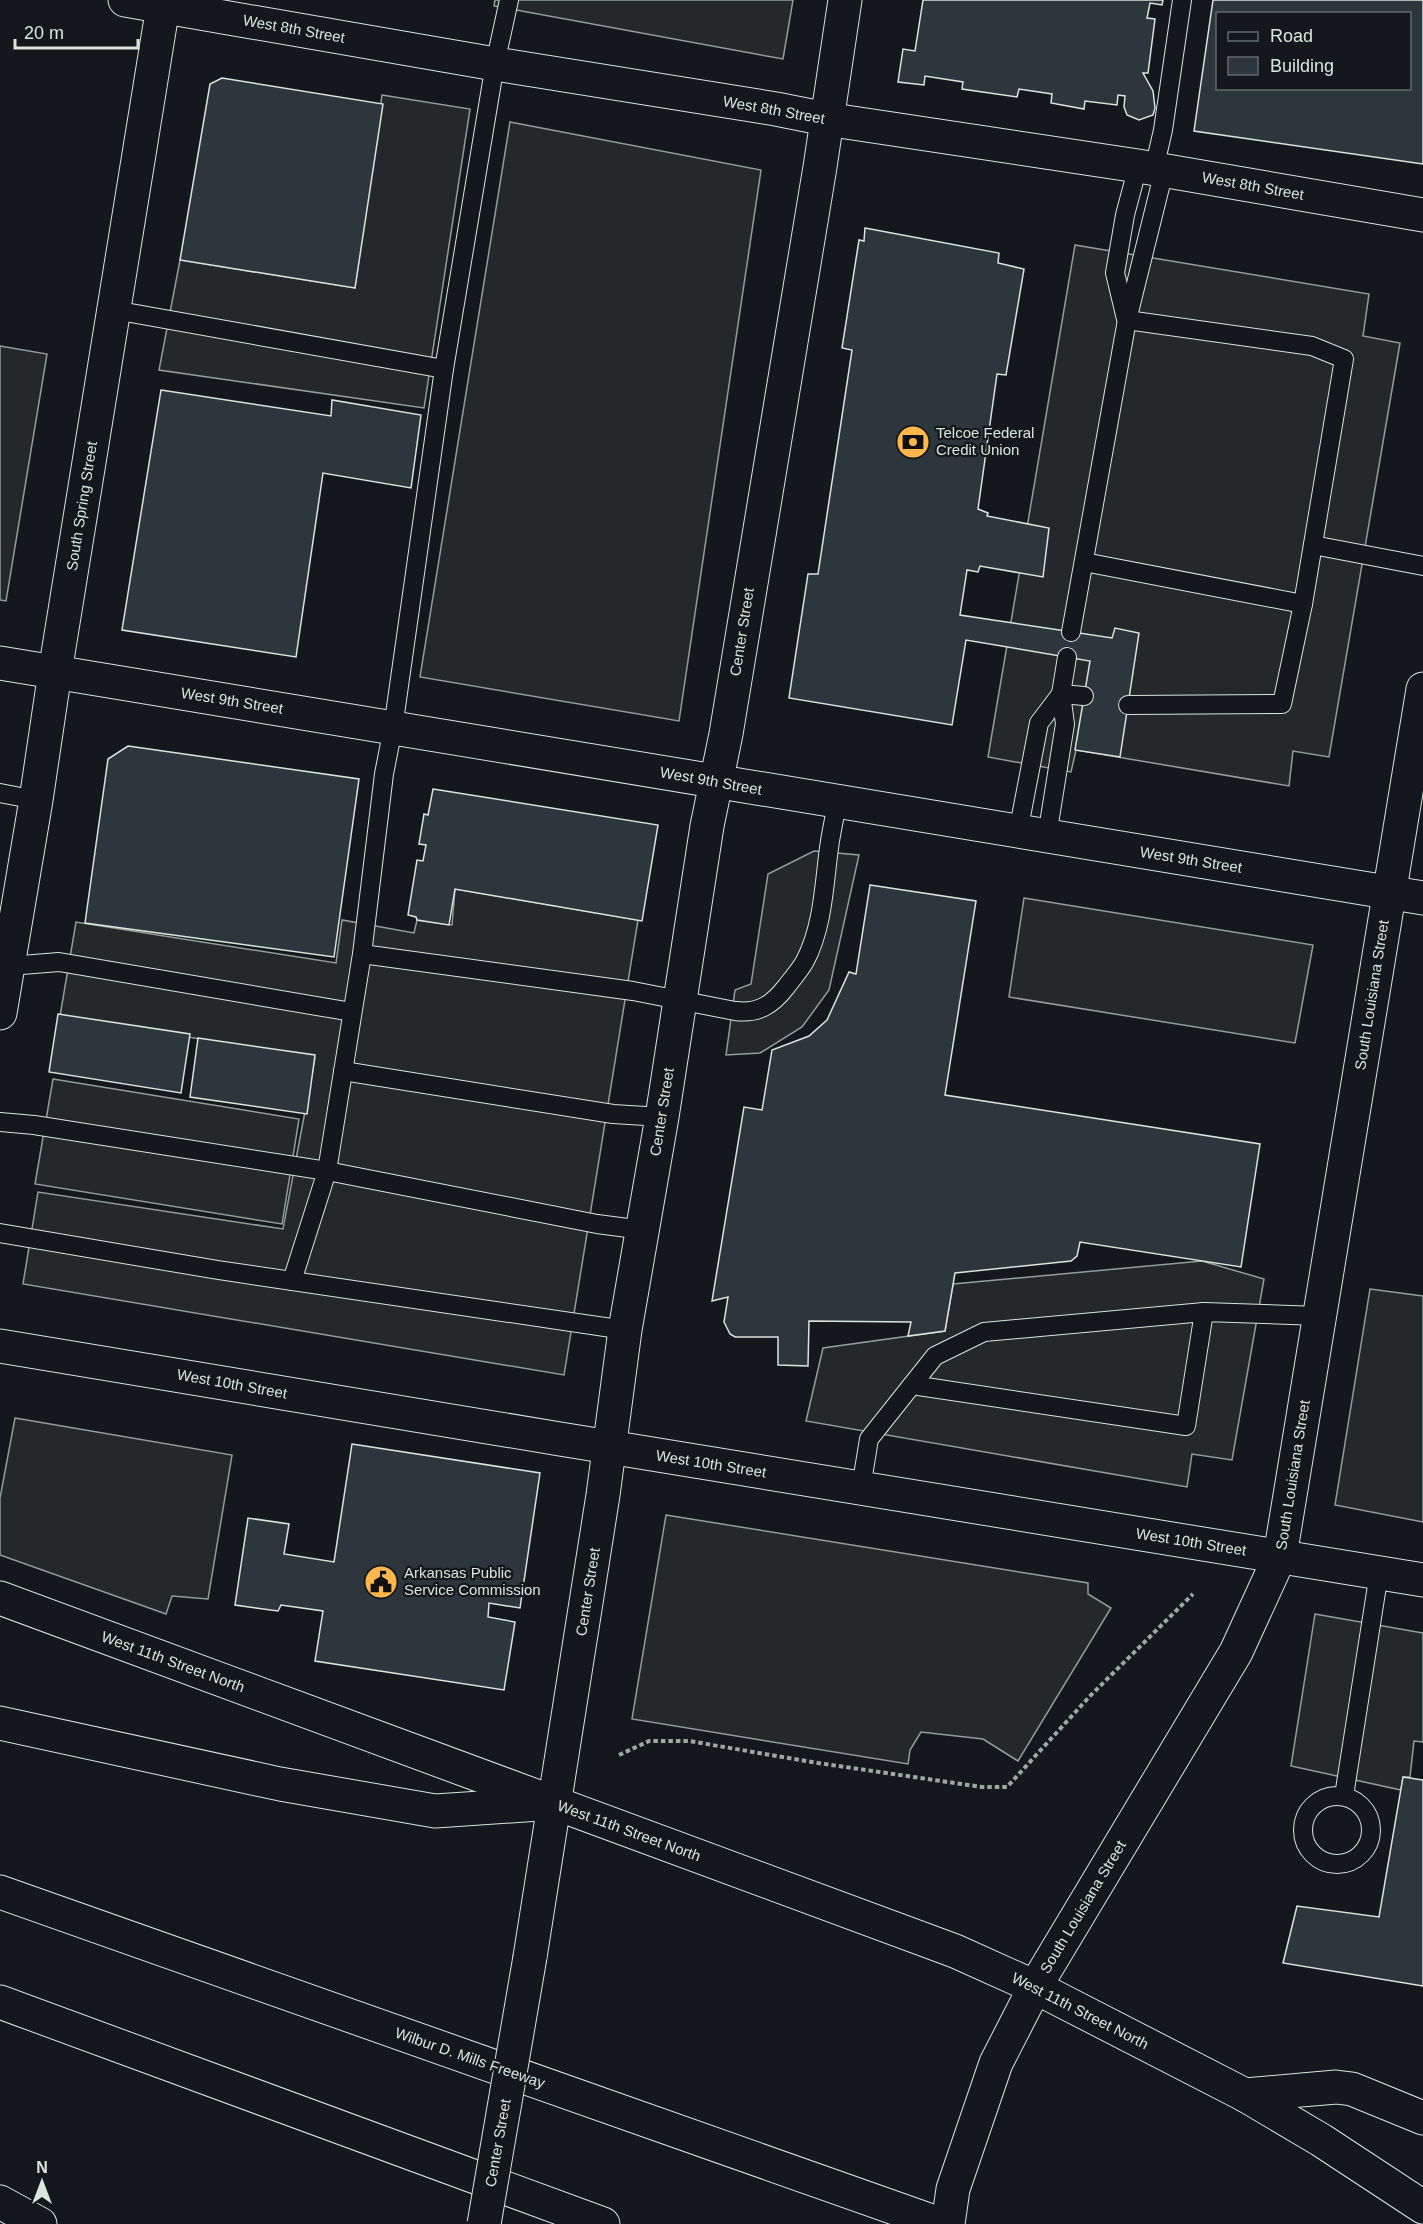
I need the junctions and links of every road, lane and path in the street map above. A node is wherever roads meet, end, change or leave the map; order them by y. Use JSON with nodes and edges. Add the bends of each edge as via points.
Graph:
{"nodes":[{"id":1,"x":125,"y":0,"type":"edge"},
{"id":2,"x":509,"y":0,"type":"edge"},
{"id":3,"x":845,"y":0,"type":"edge"},
{"id":4,"x":1182,"y":0,"type":"edge"},
{"id":5,"x":163,"y":3,"type":"edge"},
{"id":6,"x":495,"y":64,"type":"junction"},
{"id":7,"x":826,"y":119,"type":"junction"},
{"id":8,"x":1152,"y":168,"type":"junction"},
{"id":9,"x":1423,"y":214,"type":"edge"},
{"id":10,"x":114,"y":310,"type":"junction"},
{"id":11,"x":1127,"y":320,"type":"junction"},
{"id":12,"x":444,"y":369,"type":"junction"},
{"id":13,"x":1313,"y":545,"type":"junction"},
{"id":14,"x":1084,"y":562,"type":"junction"},
{"id":15,"x":1423,"y":566,"type":"edge"},
{"id":16,"x":1303,"y":604,"type":"junction"},
{"id":17,"x":1071,"y":632,"type":"dead end"},
{"id":18,"x":1067,"y":657,"type":"dead end"},
{"id":19,"x":0,"y":663,"type":"edge"},
{"id":20,"x":55,"y":672,"type":"junction"},
{"id":21,"x":1423,"y":688,"type":"edge"},
{"id":22,"x":1061,"y":693,"type":"junction"},
{"id":23,"x":1084,"y":696,"type":"dead end"},
{"id":24,"x":1128,"y":705,"type":"dead end"},
{"id":25,"x":393,"y":728,"type":"junction"},
{"id":26,"x":716,"y":781,"type":"junction"},
{"id":27,"x":0,"y":792,"type":"edge"},
{"id":28,"x":36,"y":800,"type":"junction"},
{"id":29,"x":837,"y":802,"type":"junction"},
{"id":30,"x":1032,"y":834,"type":"junction"},
{"id":31,"x":1388,"y":893,"type":"junction"},
{"id":32,"x":1423,"y":898,"type":"edge"},
{"id":33,"x":362,"y":954,"type":"junction"},
{"id":34,"x":3,"y":992,"type":"edge"},
{"id":35,"x":680,"y":1001,"type":"junction"},
{"id":36,"x":352,"y":1012,"type":"junction"},
{"id":37,"x":343,"y":1071,"type":"junction"},
{"id":38,"x":662,"y":1117,"type":"junction"},
{"id":39,"x":0,"y":1122,"type":"edge"},
{"id":40,"x":327,"y":1171,"type":"junction"},
{"id":41,"x":643,"y":1230,"type":"junction"},
{"id":42,"x":0,"y":1233,"type":"edge"},
{"id":43,"x":292,"y":1281,"type":"junction"},
{"id":44,"x":1204,"y":1312,"type":"junction"},
{"id":45,"x":1319,"y":1316,"type":"junction"},
{"id":46,"x":625,"y":1330,"type":"junction"},
{"id":47,"x":0,"y":1346,"type":"edge"},
{"id":48,"x":912,"y":1385,"type":"junction"},
{"id":49,"x":610,"y":1447,"type":"junction"},
{"id":50,"x":861,"y":1488,"type":"junction"},
{"id":51,"x":1280,"y":1556,"type":"junction"},
{"id":52,"x":1379,"y":1573,"type":"junction"},
{"id":53,"x":1423,"y":1580,"type":"edge"},
{"id":54,"x":1192,"y":1594,"type":"dead end"},
{"id":55,"x":0,"y":1598,"type":"edge"},
{"id":56,"x":0,"y":1723,"type":"edge"},
{"id":57,"x":619,"y":1755,"type":"dead end"},
{"id":58,"x":1344,"y":1796,"type":"dead end"},
{"id":59,"x":554,"y":1803,"type":"junction"},
{"id":60,"x":0,"y":1892,"type":"edge"},
{"id":61,"x":1035,"y":1987,"type":"junction"},
{"id":62,"x":0,"y":2002,"type":"edge"},
{"id":63,"x":1245,"y":2095,"type":"junction"},
{"id":64,"x":1423,"y":2118,"type":"edge"},
{"id":65,"x":0,"y":2202,"type":"edge"},
{"id":66,"x":1423,"y":2207,"type":"edge"},
{"id":67,"x":40,"y":2224,"type":"edge"},
{"id":68,"x":484,"y":2224,"type":"edge"},
{"id":69,"x":603,"y":2224,"type":"edge"},
{"id":70,"x":940,"y":2224,"type":"edge"},
{"id":71,"x":948,"y":2224,"type":"edge"}],
"edges":[{"from":1,"to":5,"type":"main road","name":"West 8th Street"},
{"from":2,"to":6,"type":"lane"},
{"from":3,"to":7,"type":"main road","name":"Center Street"},
{"from":4,"to":8,"type":"lane","via":[[1163,130]]},
{"from":5,"to":6,"type":"main road","name":"West 8th Street"},
{"from":5,"to":10,"type":"main road","name":"South Spring Street"},
{"from":6,"to":7,"type":"main road","name":"West 8th Street"},
{"from":6,"to":12,"type":"lane"},
{"from":7,"to":8,"type":"main road","name":"West 8th Street"},
{"from":7,"to":26,"type":"main road","name":"Center Street"},
{"from":8,"to":9,"type":"main road","name":"West 8th Street"},
{"from":8,"to":11,"type":"lane"},
{"from":8,"to":11,"type":"lane","via":[[1125,215],[1114,273]]},
{"from":10,"to":12,"type":"lane"},
{"from":10,"to":20,"type":"main road","name":"South Spring Street"},
{"from":11,"to":13,"type":"lane","via":[[1312,346],[1344,359]]},
{"from":11,"to":14,"type":"lane"},
{"from":12,"to":25,"type":"lane"},
{"from":13,"to":15,"type":"lane"},
{"from":13,"to":16,"type":"lane"},
{"from":14,"to":16,"type":"lane"},
{"from":14,"to":17,"type":"lane"},
{"from":16,"to":24,"type":"lane","via":[[1282,704]]},
{"from":18,"to":22,"type":"lane"},
{"from":19,"to":20,"type":"main road","name":"West 9th Street"},
{"from":20,"to":25,"type":"main road","name":"West 9th Street"},
{"from":20,"to":28,"type":"main road","name":"South Spring Street"},
{"from":21,"to":31,"type":"main road","name":"South Louisiana Street"},
{"from":22,"to":23,"type":"lane"},
{"from":22,"to":30,"type":"lane","via":[[1065,724]]},
{"from":22,"to":30,"type":"lane","via":[[1039,723]]},
{"from":25,"to":26,"type":"main road","name":"West 9th Street"},
{"from":25,"to":33,"type":"lane"},
{"from":26,"to":29,"type":"main road","name":"West 9th Street"},
{"from":26,"to":35,"type":"main road","name":"Center Street"},
{"from":27,"to":28,"type":"lane"},
{"from":28,"to":34,"type":"main road","name":"South Spring Street"},
{"from":29,"to":30,"type":"main road","name":"West 9th Street"},
{"from":29,"to":35,"type":"lane","via":[[814,940],[805,961],[777,999],[760,1010],[745,1012]]},
{"from":30,"to":31,"type":"main road","name":"West 9th Street"},
{"from":31,"to":32,"type":"main road","name":"West 9th Street"},
{"from":31,"to":45,"type":"main road","name":"South Louisiana Street"},
{"from":33,"to":35,"type":"lane","via":[[633,991]]},
{"from":33,"to":36,"type":"lane"},
{"from":34,"to":36,"type":"lane","via":[[59,962]]},
{"from":35,"to":38,"type":"main road","name":"Center Street"},
{"from":36,"to":37,"type":"lane"},
{"from":37,"to":38,"type":"lane","via":[[613,1114]]},
{"from":37,"to":40,"type":"lane"},
{"from":38,"to":41,"type":"main road","name":"Center Street"},
{"from":39,"to":40,"type":"lane"},
{"from":40,"to":41,"type":"lane"},
{"from":40,"to":43,"type":"lane"},
{"from":41,"to":46,"type":"main road","name":"Center Street"},
{"from":42,"to":43,"type":"lane"},
{"from":43,"to":46,"type":"lane"},
{"from":44,"to":45,"type":"lane"},
{"from":44,"to":48,"type":"lane","via":[[984,1332],[936,1356]]},
{"from":44,"to":48,"type":"lane","via":[[1186,1426]]},
{"from":45,"to":51,"type":"main road","name":"South Louisiana Street"},
{"from":46,"to":49,"type":"main road","name":"Center Street"},
{"from":47,"to":49,"type":"main road","name":"West 10th Street"},
{"from":48,"to":50,"type":"lane","via":[[869,1439]]},
{"from":49,"to":50,"type":"main road","name":"West 10th Street"},
{"from":49,"to":59,"type":"main road","name":"Center Street"},
{"from":50,"to":51,"type":"main road","name":"West 10th Street"},
{"from":51,"to":52,"type":"main road","name":"West 10th Street"},
{"from":51,"to":61,"type":"main road","name":"South Louisiana Street","via":[[1236,1652]]},
{"from":52,"to":53,"type":"main road","name":"West 10th Street"},
{"from":52,"to":58,"type":"lane"},
{"from":54,"to":57,"type":"path","via":[[1090,1696],[1007,1787],[981,1787],[688,1741],[649,1741]]},
{"from":55,"to":59,"type":"main road","name":"West 11th Street North"},
{"from":56,"to":59,"type":"main road","via":[[280,1784],[435,1811]]},
{"from":59,"to":61,"type":"main road","name":"West 11th Street North","via":[[955,1951]]},
{"from":59,"to":68,"type":"main road","name":"Center Street","bridge":true},
{"from":60,"to":70,"type":"main road","name":"Wilbur D. Mills Freeway"},
{"from":61,"to":63,"type":"main road","name":"West 11th Street North"},
{"from":61,"to":71,"type":"main road","name":"South Louisiana Street","via":[[996,2064],[953,2189]]},
{"from":62,"to":69,"type":"main road"},
{"from":63,"to":64,"type":"main road","via":[[1352,2089]]},
{"from":63,"to":66,"type":"main road","name":"West 11th Street North"},
{"from":65,"to":67,"type":"main road"}]}
